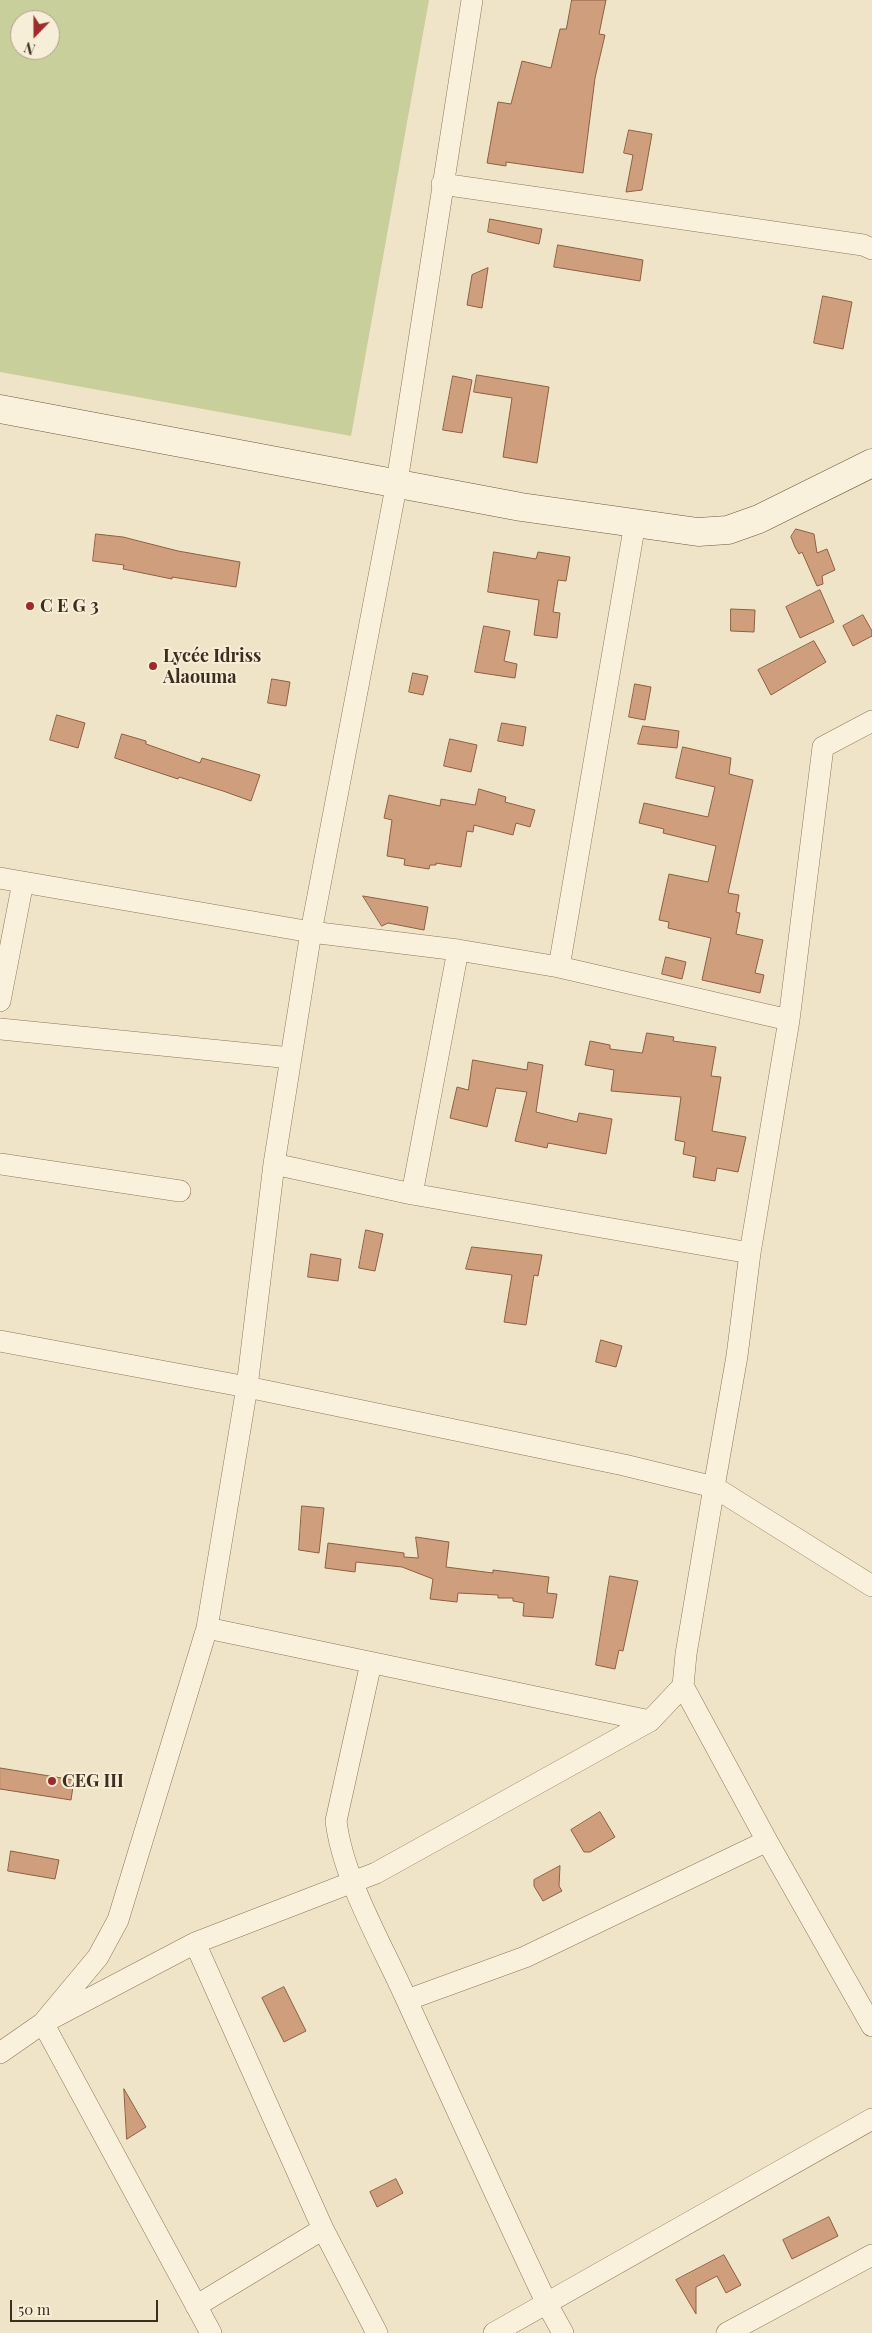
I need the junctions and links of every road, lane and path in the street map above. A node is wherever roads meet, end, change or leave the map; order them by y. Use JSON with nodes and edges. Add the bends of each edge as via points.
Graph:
{"nodes":[{"id":1,"x":472,"y":0,"type":"edge"},
{"id":2,"x":442,"y":184,"type":"junction"},
{"id":3,"x":872,"y":249,"type":"edge"},
{"id":4,"x":0,"y":409,"type":"edge"},
{"id":5,"x":872,"y":463,"type":"edge"},
{"id":6,"x":397,"y":482,"type":"junction"},
{"id":7,"x":635,"y":523,"type":"junction"},
{"id":8,"x":872,"y":722,"type":"edge"},
{"id":9,"x":0,"y":878,"type":"edge"},
{"id":10,"x":23,"y":882,"type":"junction"},
{"id":11,"x":311,"y":932,"type":"junction"},
{"id":12,"x":458,"y":950,"type":"junction"},
{"id":13,"x":560,"y":967,"type":"junction"},
{"id":14,"x":0,"y":1001,"type":"edge"},
{"id":15,"x":788,"y":1020,"type":"junction"},
{"id":16,"x":0,"y":1029,"type":"edge"},
{"id":17,"x":291,"y":1058,"type":"junction"},
{"id":18,"x":0,"y":1164,"type":"edge"},
{"id":19,"x":274,"y":1164,"type":"junction"},
{"id":20,"x":180,"y":1191,"type":"dead end"},
{"id":21,"x":412,"y":1194,"type":"junction"},
{"id":22,"x":750,"y":1252,"type":"junction"},
{"id":23,"x":0,"y":1341,"type":"edge"},
{"id":24,"x":247,"y":1387,"type":"junction"},
{"id":25,"x":714,"y":1487,"type":"junction"},
{"id":26,"x":872,"y":1586,"type":"edge"},
{"id":27,"x":207,"y":1628,"type":"junction"},
{"id":28,"x":371,"y":1663,"type":"junction"},
{"id":29,"x":683,"y":1686,"type":"junction"},
{"id":30,"x":650,"y":1721,"type":"junction"},
{"id":31,"x":767,"y":1841,"type":"junction"},
{"id":32,"x":353,"y":1883,"type":"junction"},
{"id":33,"x":195,"y":1943,"type":"junction"},
{"id":34,"x":407,"y":2000,"type":"junction"},
{"id":35,"x":43,"y":2023,"type":"junction"},
{"id":36,"x":872,"y":2026,"type":"edge"},
{"id":37,"x":0,"y":2053,"type":"edge"},
{"id":38,"x":872,"y":2120,"type":"edge"},
{"id":39,"x":323,"y":2229,"type":"junction"},
{"id":40,"x":872,"y":2255,"type":"edge"},
{"id":41,"x":547,"y":2304,"type":"junction"},
{"id":42,"x":196,"y":2306,"type":"junction"},
{"id":43,"x":210,"y":2333,"type":"edge"},
{"id":44,"x":377,"y":2333,"type":"edge"},
{"id":45,"x":494,"y":2333,"type":"edge"},
{"id":46,"x":563,"y":2333,"type":"edge"},
{"id":47,"x":727,"y":2333,"type":"edge"}],
"edges":[{"from":1,"to":2,"type":"street"},
{"from":2,"to":3,"type":"street"},
{"from":2,"to":6,"type":"street"},
{"from":4,"to":6,"type":"street"},
{"from":5,"to":7,"type":"street","via":[[759,519],[728,530],[698,532]]},
{"from":6,"to":7,"type":"street","via":[[521,507]]},
{"from":6,"to":11,"type":"street"},
{"from":7,"to":13,"type":"street"},
{"from":8,"to":15,"type":"street","via":[[822,747]]},
{"from":9,"to":10,"type":"street"},
{"from":10,"to":11,"type":"street"},
{"from":10,"to":14,"type":"street"},
{"from":11,"to":12,"type":"street"},
{"from":11,"to":17,"type":"street"},
{"from":12,"to":13,"type":"street"},
{"from":12,"to":21,"type":"street"},
{"from":13,"to":15,"type":"street"},
{"from":15,"to":22,"type":"street"},
{"from":16,"to":17,"type":"street"},
{"from":17,"to":19,"type":"street"},
{"from":18,"to":20,"type":"street"},
{"from":19,"to":21,"type":"street"},
{"from":19,"to":24,"type":"street"},
{"from":21,"to":22,"type":"street"},
{"from":22,"to":25,"type":"street","via":[[737,1356]]},
{"from":23,"to":24,"type":"street"},
{"from":24,"to":25,"type":"street","via":[[624,1465]]},
{"from":24,"to":27,"type":"street"},
{"from":25,"to":26,"type":"street"},
{"from":25,"to":29,"type":"street"},
{"from":27,"to":28,"type":"street"},
{"from":27,"to":35,"type":"street","via":[[118,1920],[98,1957]]},
{"from":28,"to":30,"type":"street"},
{"from":28,"to":32,"type":"street","via":[[336,1821],[339,1844]]},
{"from":29,"to":30,"type":"street"},
{"from":29,"to":31,"type":"street"},
{"from":30,"to":32,"type":"street"},
{"from":31,"to":34,"type":"street","via":[[525,1957]]},
{"from":31,"to":36,"type":"street"},
{"from":32,"to":33,"type":"street"},
{"from":32,"to":34,"type":"street"},
{"from":33,"to":35,"type":"street"},
{"from":33,"to":39,"type":"street"},
{"from":34,"to":41,"type":"street"},
{"from":35,"to":37,"type":"street"},
{"from":35,"to":42,"type":"street"},
{"from":38,"to":41,"type":"street"},
{"from":39,"to":42,"type":"street"},
{"from":39,"to":44,"type":"street"},
{"from":40,"to":47,"type":"street"},
{"from":41,"to":45,"type":"street"},
{"from":41,"to":46,"type":"street"},
{"from":42,"to":43,"type":"street"}]}
